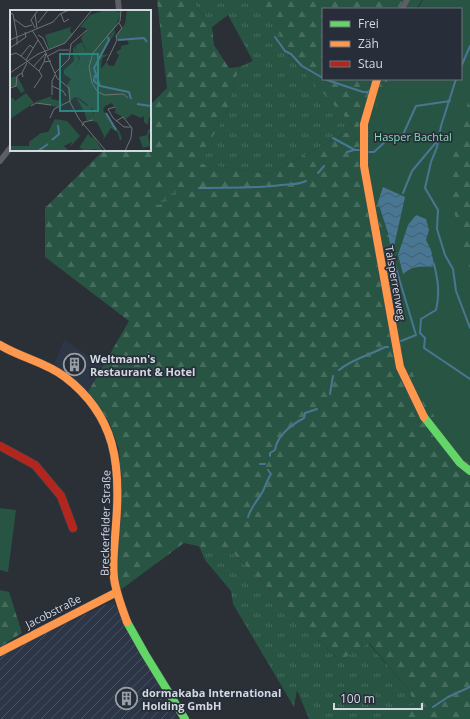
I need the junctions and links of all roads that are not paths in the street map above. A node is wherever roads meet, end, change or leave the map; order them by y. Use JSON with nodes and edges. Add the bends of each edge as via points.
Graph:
{"nodes":[{"id":1,"x":118,"y":0,"type":"edge"},
{"id":2,"x":119,"y":10,"type":"edge"},
{"id":3,"x":377,"y":80,"type":"edge"},
{"id":4,"x":10,"y":148,"type":"edge"},
{"id":5,"x":0,"y":161,"type":"edge"},
{"id":6,"x":0,"y":345,"type":"edge"},
{"id":7,"x":0,"y":446,"type":"edge"},
{"id":8,"x":470,"y":471,"type":"edge"},
{"id":9,"x":73,"y":528,"type":"dead end"},
{"id":10,"x":117,"y":592,"type":"junction"},
{"id":11,"x":0,"y":652,"type":"edge"},
{"id":12,"x":184,"y":719,"type":"edge"}],
"edges":[{"from":1,"to":2,"type":"street"},
{"from":3,"to":8,"type":"street","name":"Talsperrenweg","via":[[364,124],[364,166],[400,368],[424,415],[460,463]]},
{"from":4,"to":5,"type":"street"},
{"from":6,"to":10,"type":"street","name":"Breckerfelder Straße","via":[[16,355],[53,369],[64,376],[87,399],[110,433],[118,476],[113,566]]},
{"from":7,"to":9,"type":"street","via":[[35,465],[61,496]]},
{"from":10,"to":11,"type":"street","name":"Jacobstraße"},
{"from":10,"to":12,"type":"street","name":"Breckerfelder Straße","via":[[128,623]]}]}
